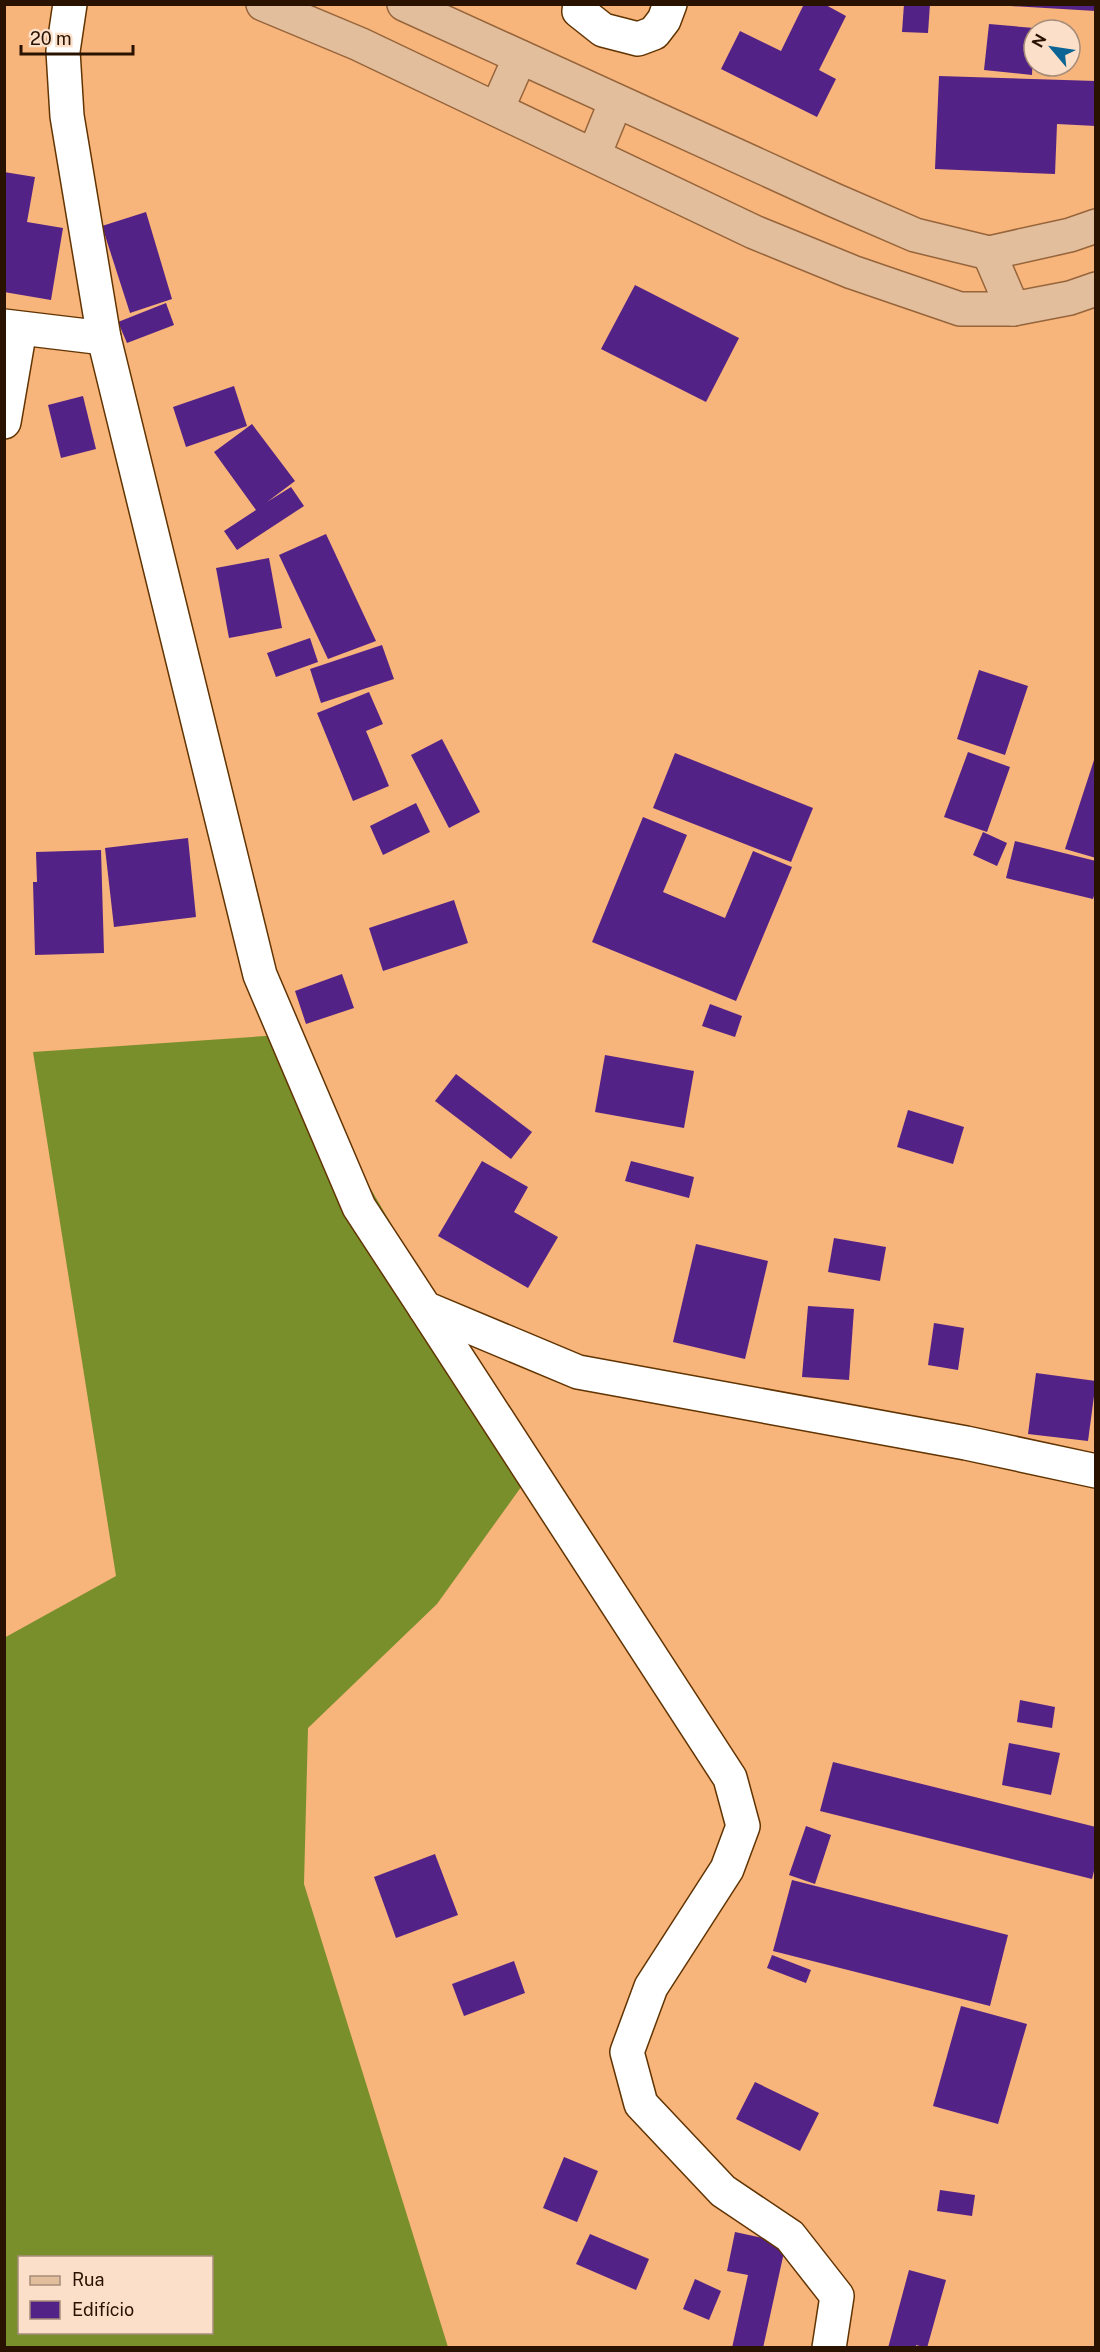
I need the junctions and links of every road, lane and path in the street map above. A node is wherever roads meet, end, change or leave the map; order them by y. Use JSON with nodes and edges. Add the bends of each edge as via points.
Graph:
{"nodes":[{"id":1,"x":70,"y":4,"type":"edge"},
{"id":2,"x":263,"y":4,"type":"edge"},
{"id":3,"x":404,"y":4,"type":"edge"},
{"id":4,"x":580,"y":4,"type":"edge"},
{"id":5,"x":670,"y":4,"type":"edge"},
{"id":6,"x":520,"y":57,"type":"junction"},
{"id":7,"x":616,"y":101,"type":"junction"},
{"id":8,"x":497,"y":109,"type":"junction"},
{"id":9,"x":594,"y":155,"type":"junction"},
{"id":10,"x":1095,"y":226,"type":"edge"},
{"id":11,"x":989,"y":253,"type":"junction"},
{"id":12,"x":1095,"y":289,"type":"edge"},
{"id":13,"x":1013,"y":309,"type":"junction"},
{"id":14,"x":12,"y":328,"type":"edge"},
{"id":15,"x":104,"y":338,"type":"junction"},
{"id":16,"x":4,"y":422,"type":"edge"},
{"id":17,"x":425,"y":1308,"type":"junction"},
{"id":18,"x":1095,"y":1471,"type":"edge"},
{"id":19,"x":829,"y":2348,"type":"edge"}],
"edges":[{"from":1,"to":15,"type":"street","via":[[63,51],[67,116]]},
{"from":2,"to":8,"type":"main road"},
{"from":3,"to":6,"type":"main road"},
{"from":4,"to":5,"type":"street","via":[[579,11],[603,30],[638,39],[654,33]]},
{"from":6,"to":7,"type":"main road"},
{"from":6,"to":8,"type":"main road"},
{"from":7,"to":9,"type":"main road"},
{"from":7,"to":11,"type":"main road","via":[[915,235]]},
{"from":8,"to":9,"type":"main road"},
{"from":9,"to":13,"type":"main road","via":[[754,232],[852,272],[960,309]]},
{"from":10,"to":11,"type":"main road"},
{"from":11,"to":13,"type":"main road"},
{"from":12,"to":13,"type":"main road"},
{"from":14,"to":15,"type":"street"},
{"from":14,"to":16,"type":"street"},
{"from":15,"to":17,"type":"street","via":[[260,975],[359,1207]]},
{"from":17,"to":18,"type":"street","via":[[578,1372]]},
{"from":17,"to":19,"type":"street","via":[[730,1778],[743,1826],[727,1869],[651,1987],[627,2052],[641,2104],[723,2190],[790,2236],[837,2296]]}]}
